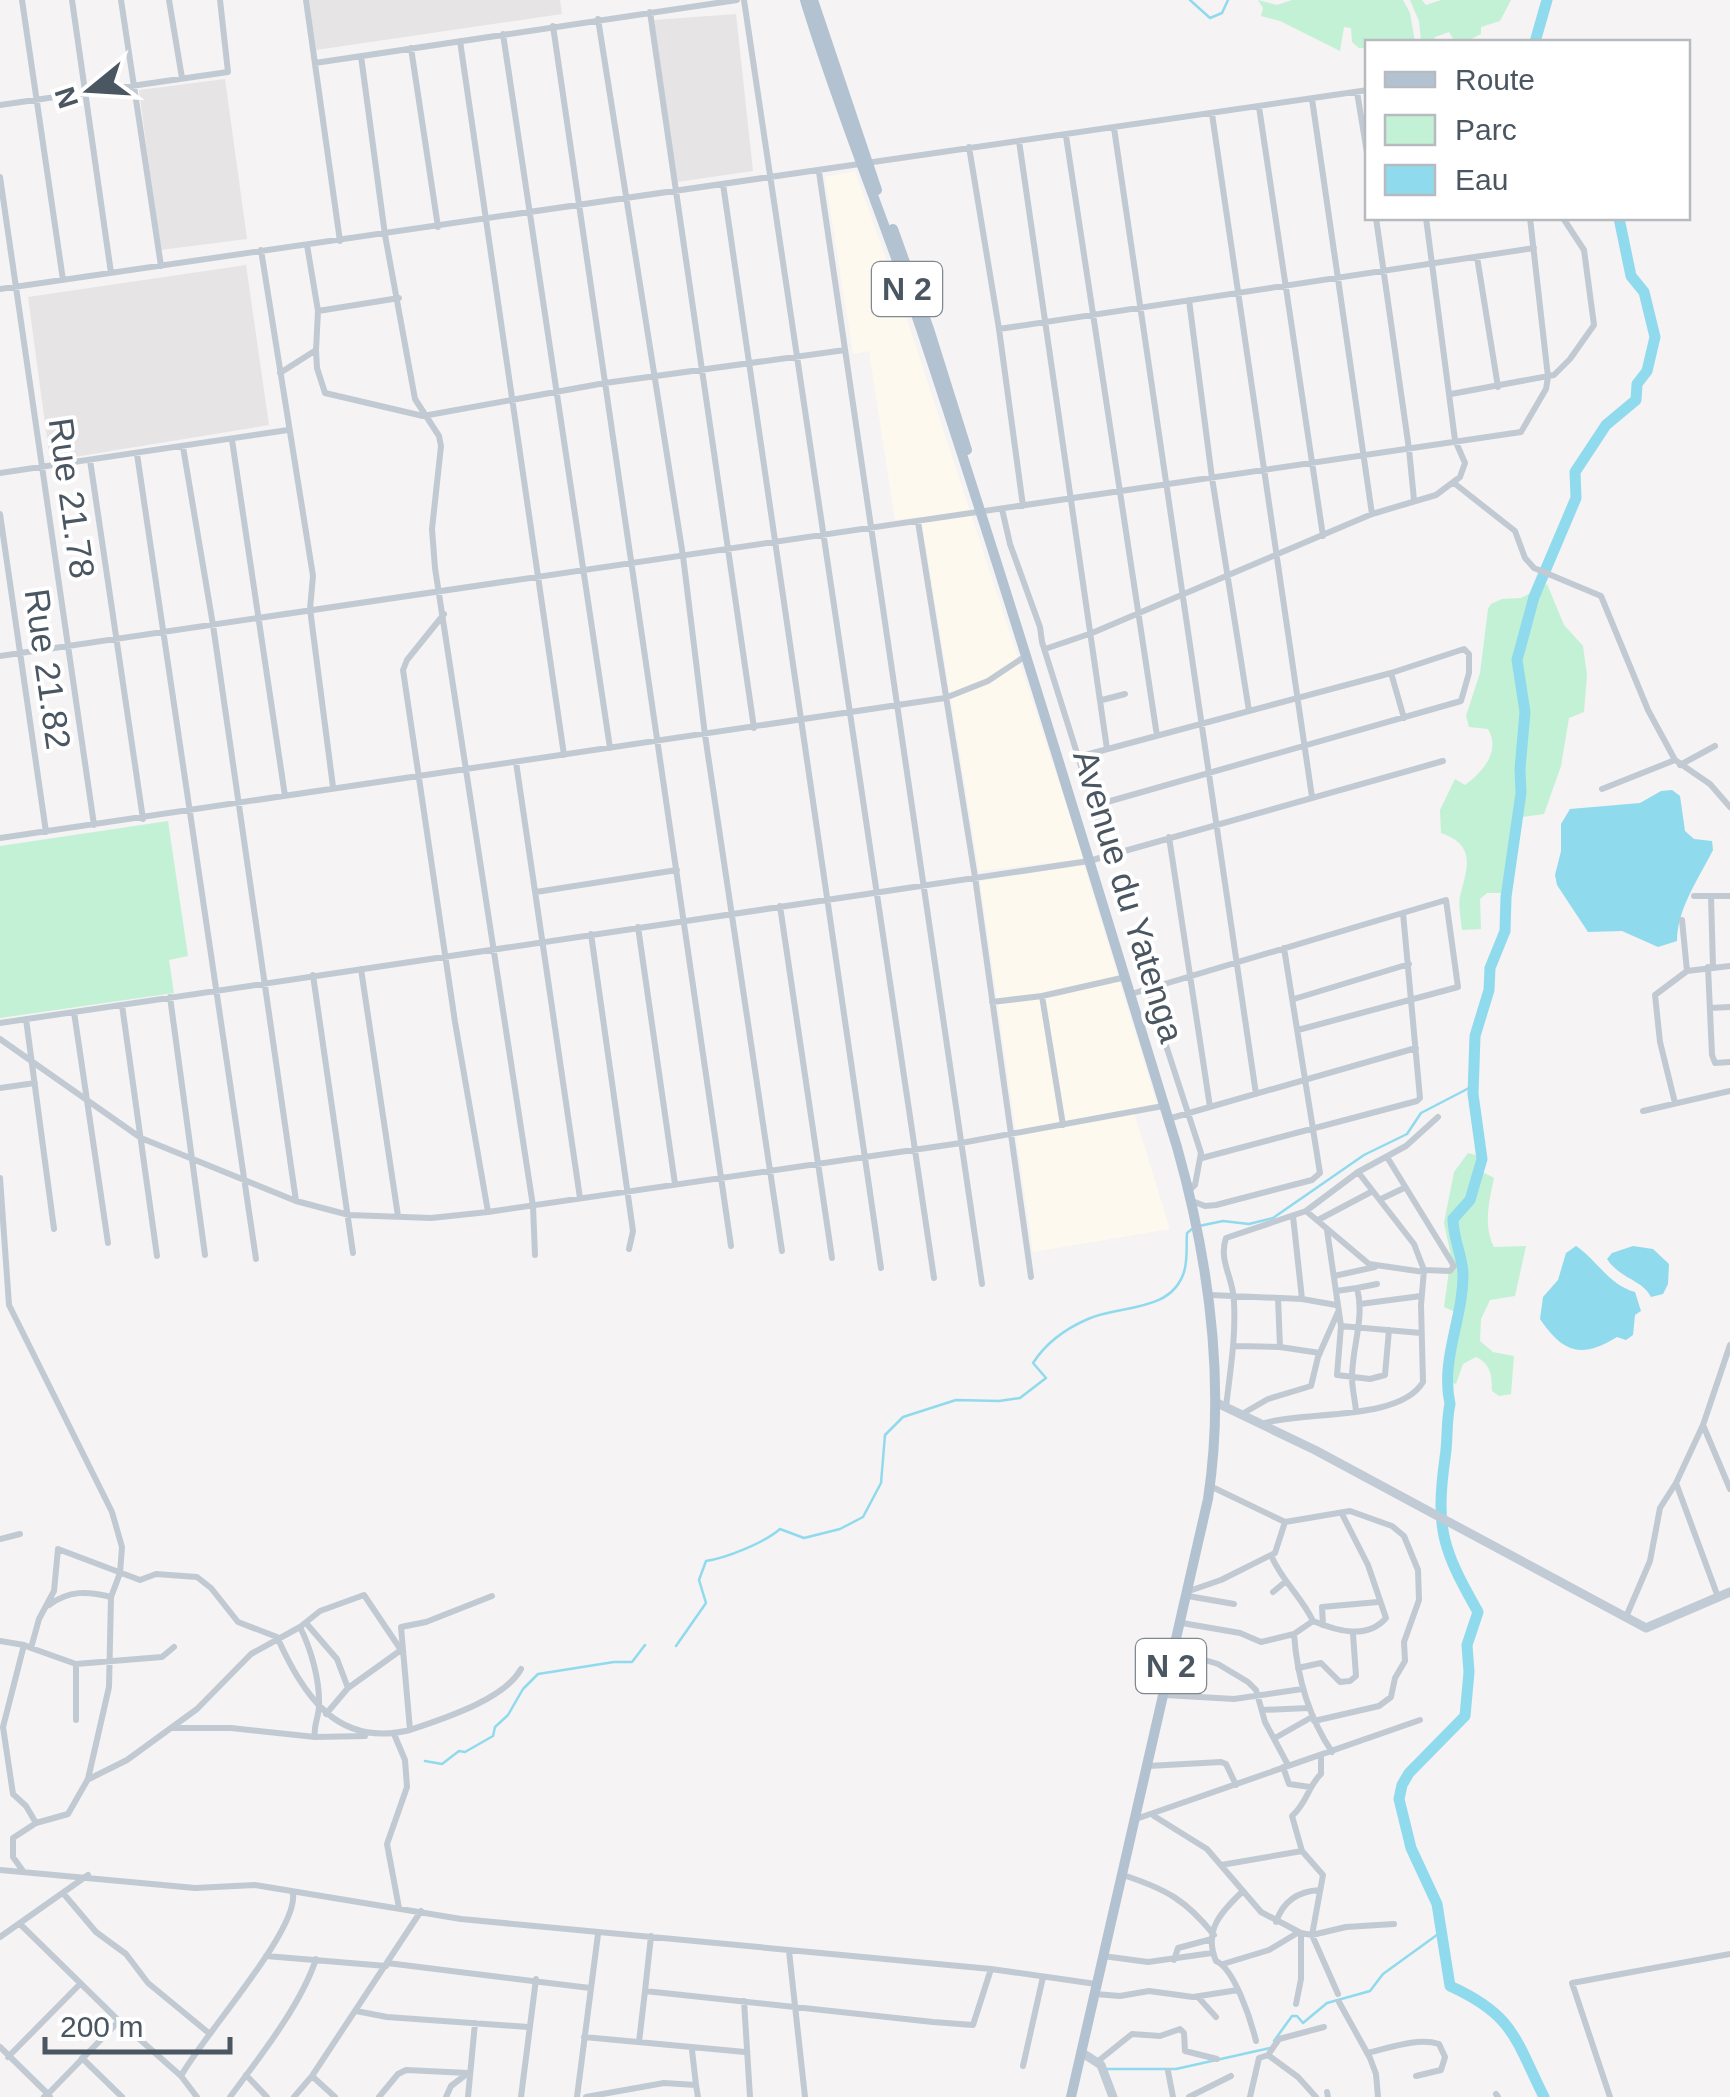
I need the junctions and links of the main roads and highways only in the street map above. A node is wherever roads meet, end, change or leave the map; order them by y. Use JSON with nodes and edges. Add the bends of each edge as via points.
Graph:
{"nodes":[{"id":1,"x":805,"y":0,"type":"edge"},
{"id":2,"x":813,"y":0,"type":"edge"},
{"id":3,"x":863,"y":163,"type":"junction"},
{"id":4,"x":1071,"y":2097,"type":"edge"}],
"edges":[{"from":1,"to":3,"type":"main road","name":"Avenue du Yatenga","number":"N 2"},
{"from":2,"to":3,"type":"main road","name":"Avenue du Yatenga","number":"N 2"},
{"from":3,"to":4,"type":"main road","name":"Avenue du Yatenga","number":"N 2","via":[[982,511],[1126,977],[1192,1201],[1210,1295],[1220,1405],[1210,1486]]}]}
